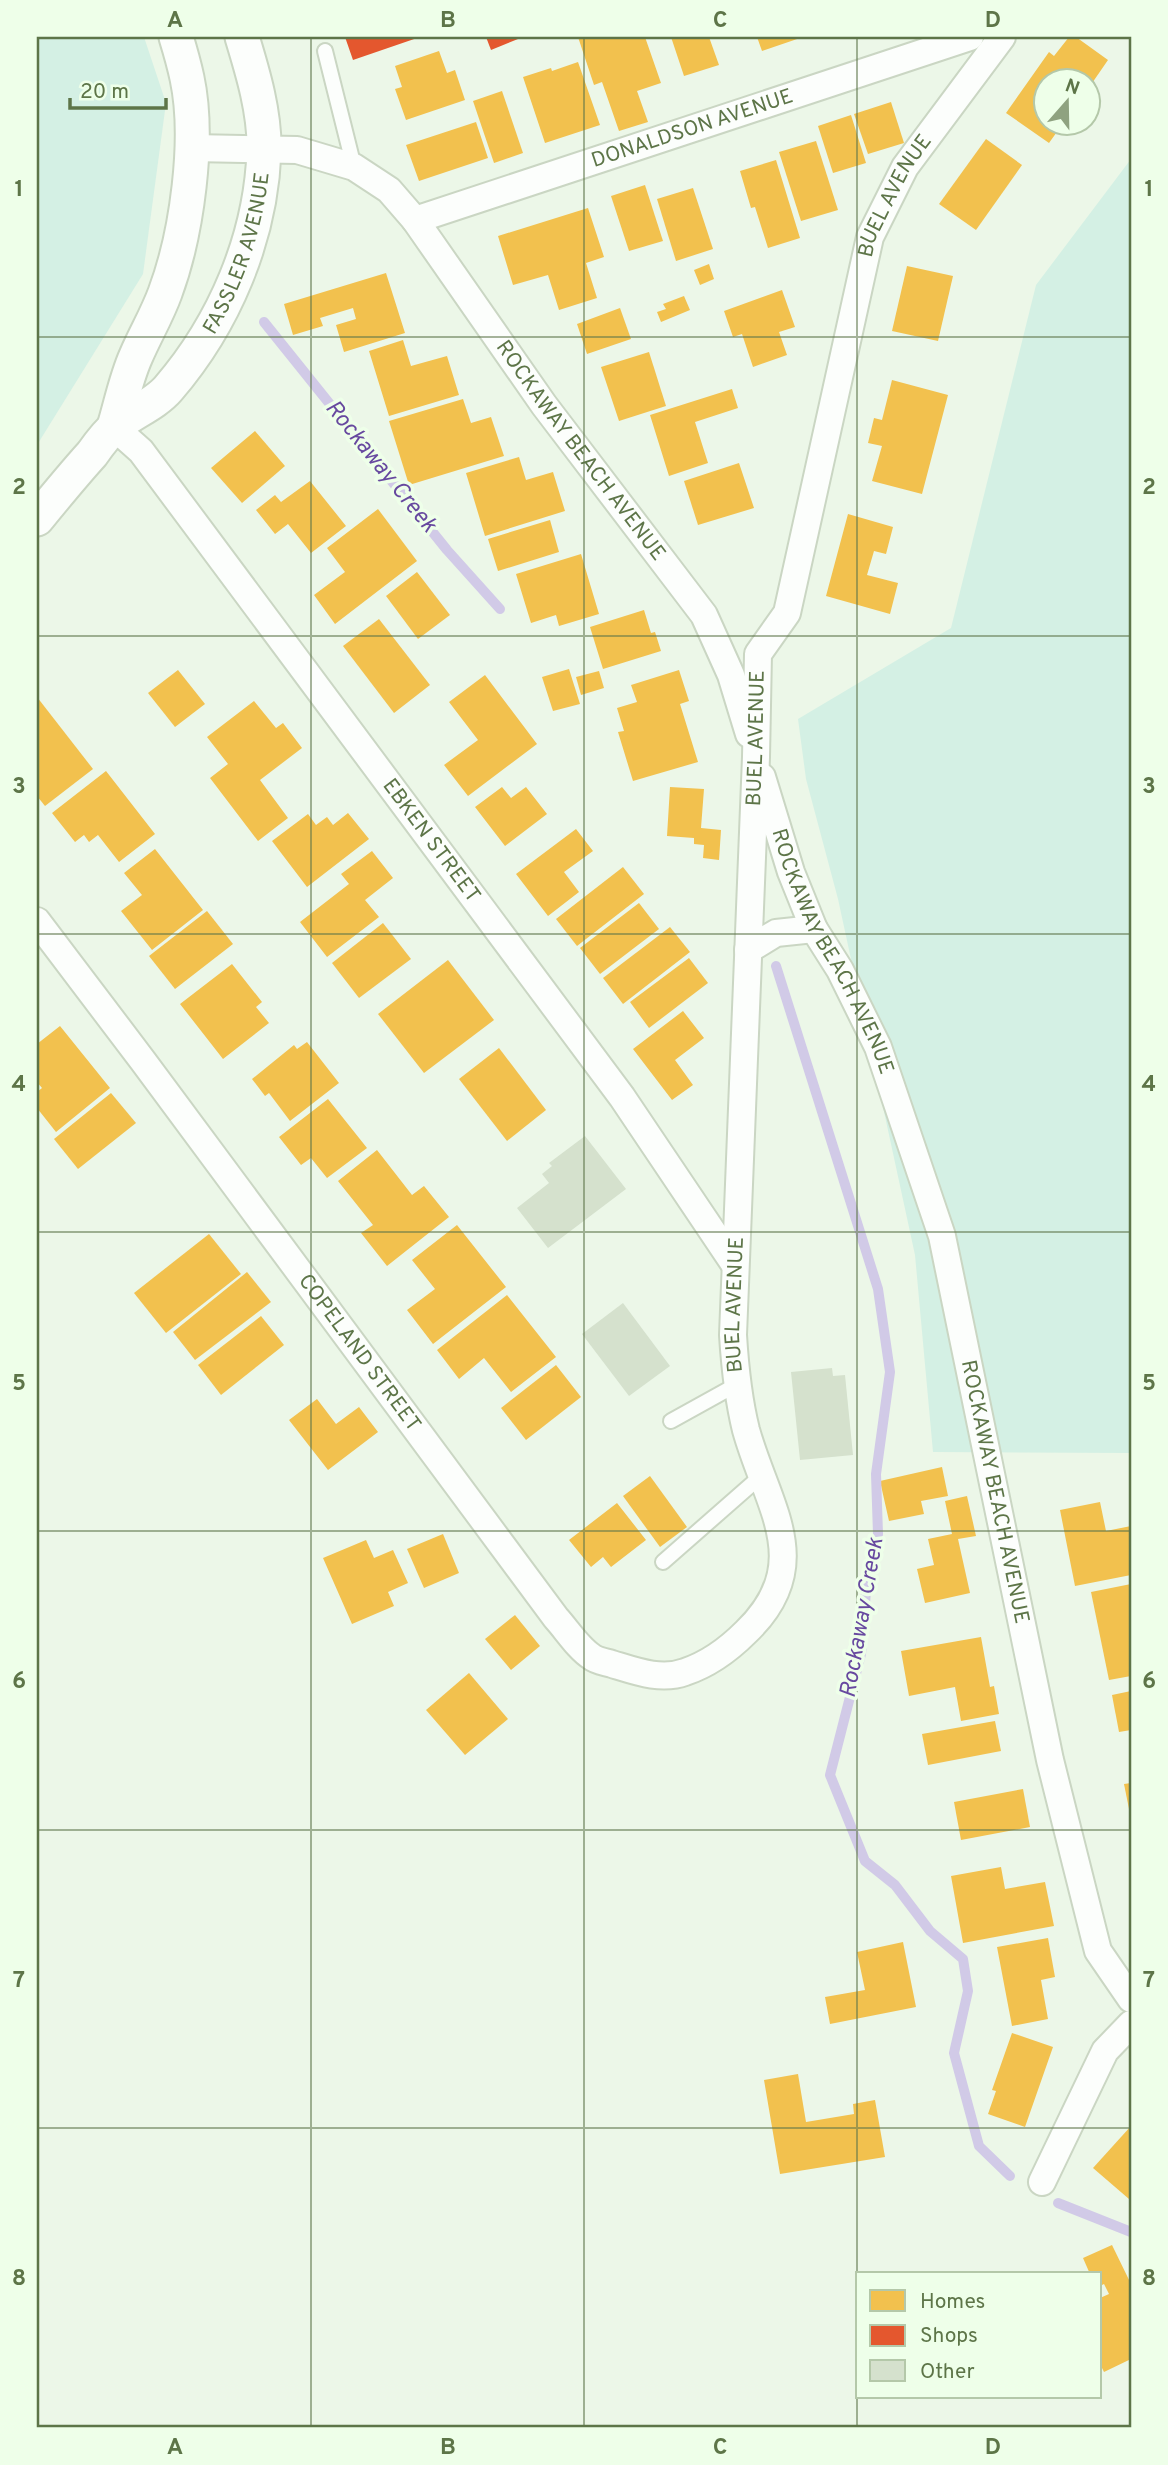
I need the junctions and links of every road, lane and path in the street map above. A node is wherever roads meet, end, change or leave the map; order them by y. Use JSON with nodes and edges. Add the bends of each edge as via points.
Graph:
{"nodes":[{"id":1,"x":176,"y":37,"type":"edge"},
{"id":2,"x":242,"y":37,"type":"edge"},
{"id":3,"x":970,"y":37,"type":"edge"},
{"id":4,"x":1002,"y":37,"type":"edge"},
{"id":5,"x":325,"y":51,"type":"dead end"},
{"id":6,"x":192,"y":148,"type":"junction"},
{"id":7,"x":264,"y":150,"type":"junction"},
{"id":8,"x":354,"y":167,"type":"junction"},
{"id":9,"x":415,"y":220,"type":"junction"},
{"id":10,"x":114,"y":427,"type":"junction"},
{"id":11,"x":37,"y":519,"type":"edge"},
{"id":12,"x":756,"y":757,"type":"junction"},
{"id":13,"x":37,"y":921,"type":"edge"},
{"id":14,"x":814,"y":929,"type":"junction"},
{"id":15,"x":748,"y":950,"type":"junction"},
{"id":16,"x":735,"y":1265,"type":"junction"},
{"id":17,"x":736,"y":1385,"type":"junction"},
{"id":18,"x":671,"y":1420,"type":"dead end"},
{"id":19,"x":761,"y":1476,"type":"junction"},
{"id":20,"x":663,"y":1562,"type":"dead end"},
{"id":21,"x":735,"y":1642,"type":"joint"},
{"id":22,"x":1131,"y":1999,"type":"edge"},
{"id":23,"x":1131,"y":2024,"type":"edge"},
{"id":24,"x":1042,"y":2182,"type":"dead end"}],
"edges":[{"from":1,"to":6,"type":"street","name":"FASSLER AVENUE","via":[[188,80]]},
{"from":2,"to":7,"type":"street","name":"FASSLER AVENUE","via":[[260,111]]},
{"from":3,"to":9,"type":"street","name":"DONALDSON AVENUE"},
{"from":4,"to":12,"type":"street","name":"BUEL AVENUE","via":[[905,167],[870,237],[787,613],[758,654]]},
{"from":5,"to":8,"type":"lane"},
{"from":6,"to":7,"type":"street","name":"ROCKAWAY BEACH AVENUE"},
{"from":6,"to":10,"type":"street","name":"FASSLER AVENUE","via":[[186,217],[177,255],[166,292],[135,358]]},
{"from":7,"to":8,"type":"street","name":"ROCKAWAY BEACH AVENUE","via":[[297,150]]},
{"from":7,"to":10,"type":"street","name":"FASSLER AVENUE","via":[[250,235],[221,311],[166,391]]},
{"from":8,"to":9,"type":"street","name":"ROCKAWAY BEACH AVENUE","via":[[389,190]]},
{"from":9,"to":12,"type":"street","name":"ROCKAWAY BEACH AVENUE","via":[[544,405],[704,615],[731,675]]},
{"from":10,"to":11,"type":"street","name":"FASSLER AVENUE"},
{"from":10,"to":16,"type":"street","name":"EBKEN STREET","via":[[141,451],[614,1086]]},
{"from":12,"to":14,"type":"street","name":"ROCKAWAY BEACH AVENUE"},
{"from":12,"to":15,"type":"street","name":"BUEL AVENUE"},
{"from":13,"to":21,"type":"street","name":"COPELAND STREET","via":[[556,1618],[592,1658],[642,1673],[674,1676],[706,1665]]},
{"from":14,"to":15,"type":"street","via":[[776,933]]},
{"from":14,"to":22,"type":"street","name":"ROCKAWAY BEACH AVENUE","via":[[878,1047],[942,1236],[1053,1773],[1098,1951]]},
{"from":15,"to":16,"type":"street","name":"BUEL AVENUE"},
{"from":16,"to":17,"type":"street","name":"BUEL AVENUE"},
{"from":17,"to":18,"type":"lane"},
{"from":17,"to":19,"type":"street","name":"BUEL AVENUE"},
{"from":19,"to":20,"type":"lane"},
{"from":19,"to":21,"type":"street","name":"BUEL AVENUE","via":[[784,1551],[779,1585],[762,1616]]},
{"from":23,"to":24,"type":"street","via":[[1105,2052]]}]}
